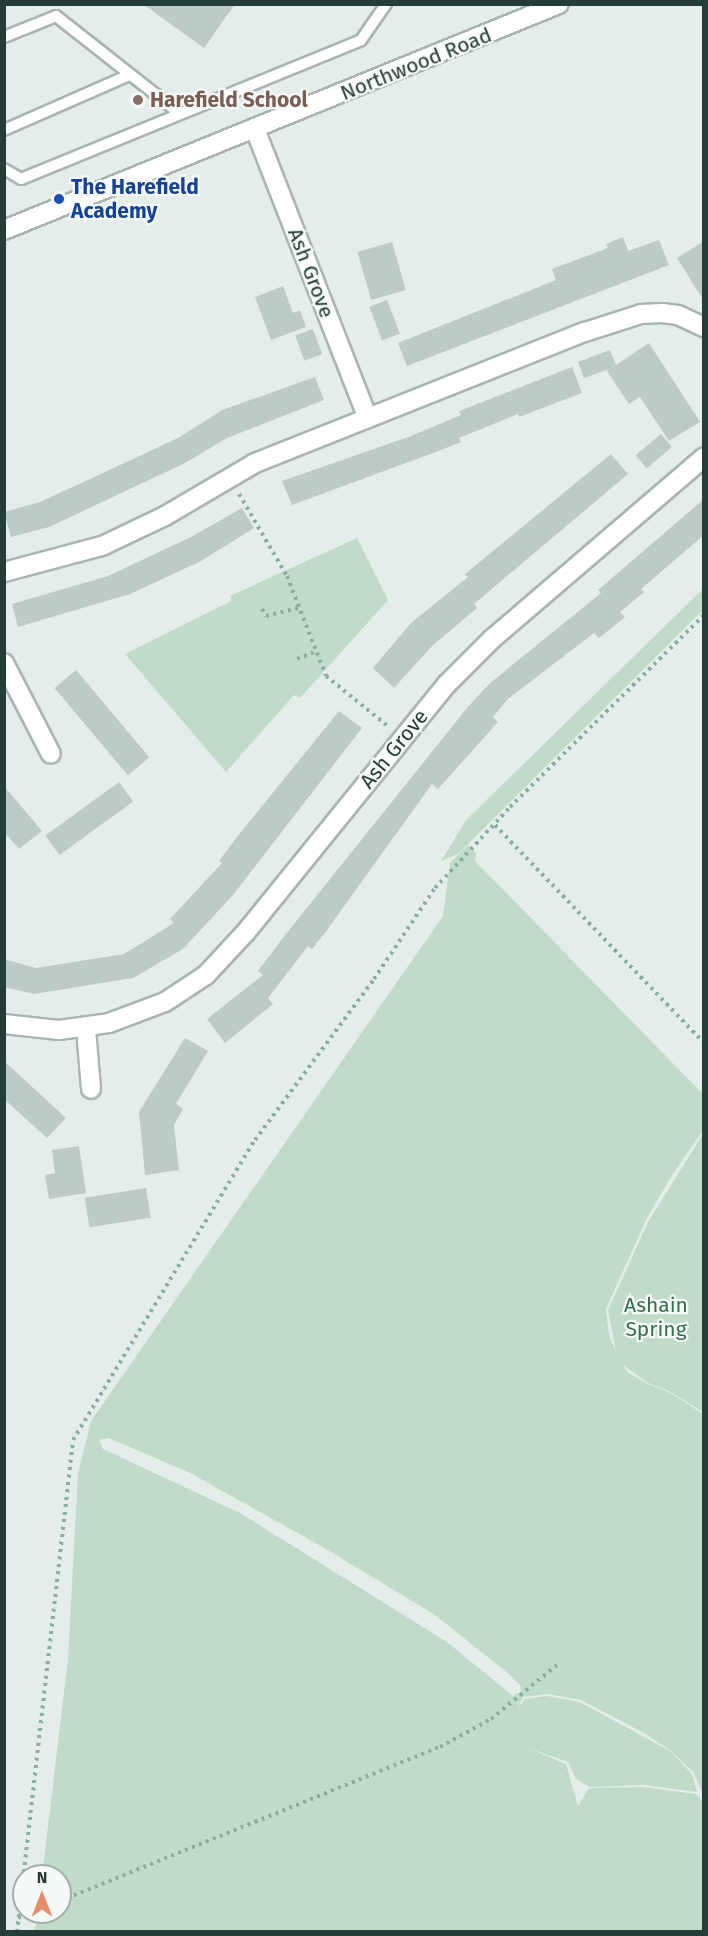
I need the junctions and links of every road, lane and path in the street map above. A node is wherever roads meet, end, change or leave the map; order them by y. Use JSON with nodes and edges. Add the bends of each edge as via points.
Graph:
{"nodes":[{"id":1,"x":386,"y":4,"type":"edge"},
{"id":2,"x":559,"y":4,"type":"edge"},
{"id":3,"x":4,"y":37,"type":"edge"},
{"id":4,"x":129,"y":75,"type":"junction"},
{"id":5,"x":176,"y":115,"type":"junction"},
{"id":6,"x":255,"y":129,"type":"junction"},
{"id":7,"x":4,"y":130,"type":"edge"},
{"id":8,"x":4,"y":169,"type":"edge"},
{"id":9,"x":4,"y":230,"type":"edge"},
{"id":10,"x":704,"y":327,"type":"edge"},
{"id":11,"x":367,"y":417,"type":"junction"},
{"id":12,"x":704,"y":457,"type":"edge"},
{"id":13,"x":229,"y":477,"type":"junction"},
{"id":14,"x":4,"y":572,"type":"edge"},
{"id":15,"x":299,"y":608,"type":"junction"},
{"id":16,"x":262,"y":609,"type":"dead end"},
{"id":17,"x":704,"y":615,"type":"edge"},
{"id":18,"x":316,"y":651,"type":"junction"},
{"id":19,"x":297,"y":659,"type":"dead end"},
{"id":20,"x":4,"y":663,"type":"edge"},
{"id":21,"x":403,"y":738,"type":"junction"},
{"id":22,"x":51,"y":754,"type":"dead end"},
{"id":23,"x":495,"y":825,"type":"junction"},
{"id":24,"x":4,"y":1024,"type":"edge"},
{"id":25,"x":86,"y":1029,"type":"junction"},
{"id":26,"x":704,"y":1043,"type":"edge"},
{"id":27,"x":92,"y":1089,"type":"dead end"},
{"id":28,"x":557,"y":1665,"type":"dead end"},
{"id":29,"x":24,"y":1864,"type":"edge"},
{"id":30,"x":72,"y":1896,"type":"edge"}],
"edges":[{"from":1,"to":5,"type":"lane","via":[[361,40]]},
{"from":2,"to":6,"type":"street","name":"Northwood Road"},
{"from":3,"to":4,"type":"lane","via":[[56,16]]},
{"from":4,"to":5,"type":"lane","via":[[174,109]]},
{"from":4,"to":7,"type":"lane"},
{"from":5,"to":8,"type":"lane","via":[[21,179]]},
{"from":6,"to":9,"type":"street","name":"Northwood Road"},
{"from":6,"to":11,"type":"street","name":"Ash Grove"},
{"from":10,"to":11,"type":"street","via":[[678,315],[641,315]]},
{"from":11,"to":13,"type":"street"},
{"from":12,"to":21,"type":"street","name":"Ash Grove","via":[[492,639],[447,684]]},
{"from":13,"to":14,"type":"street","via":[[134,532],[77,554]]},
{"from":13,"to":15,"type":"path","via":[[287,576]]},
{"from":15,"to":16,"type":"path","via":[[266,616]]},
{"from":15,"to":18,"type":"path"},
{"from":17,"to":23,"type":"path"},
{"from":18,"to":19,"type":"path"},
{"from":18,"to":21,"type":"path","via":[[326,676]]},
{"from":20,"to":22,"type":"street"},
{"from":21,"to":25,"type":"street","name":"Ash Grove","via":[[246,932],[206,975],[165,1002]]},
{"from":23,"to":26,"type":"path"},
{"from":23,"to":29,"type":"path","via":[[435,888],[255,1140],[73,1440]]},
{"from":24,"to":25,"type":"street","name":"Ash Grove"},
{"from":25,"to":27,"type":"street"},
{"from":28,"to":30,"type":"path","via":[[491,1719],[440,1747]]}]}
